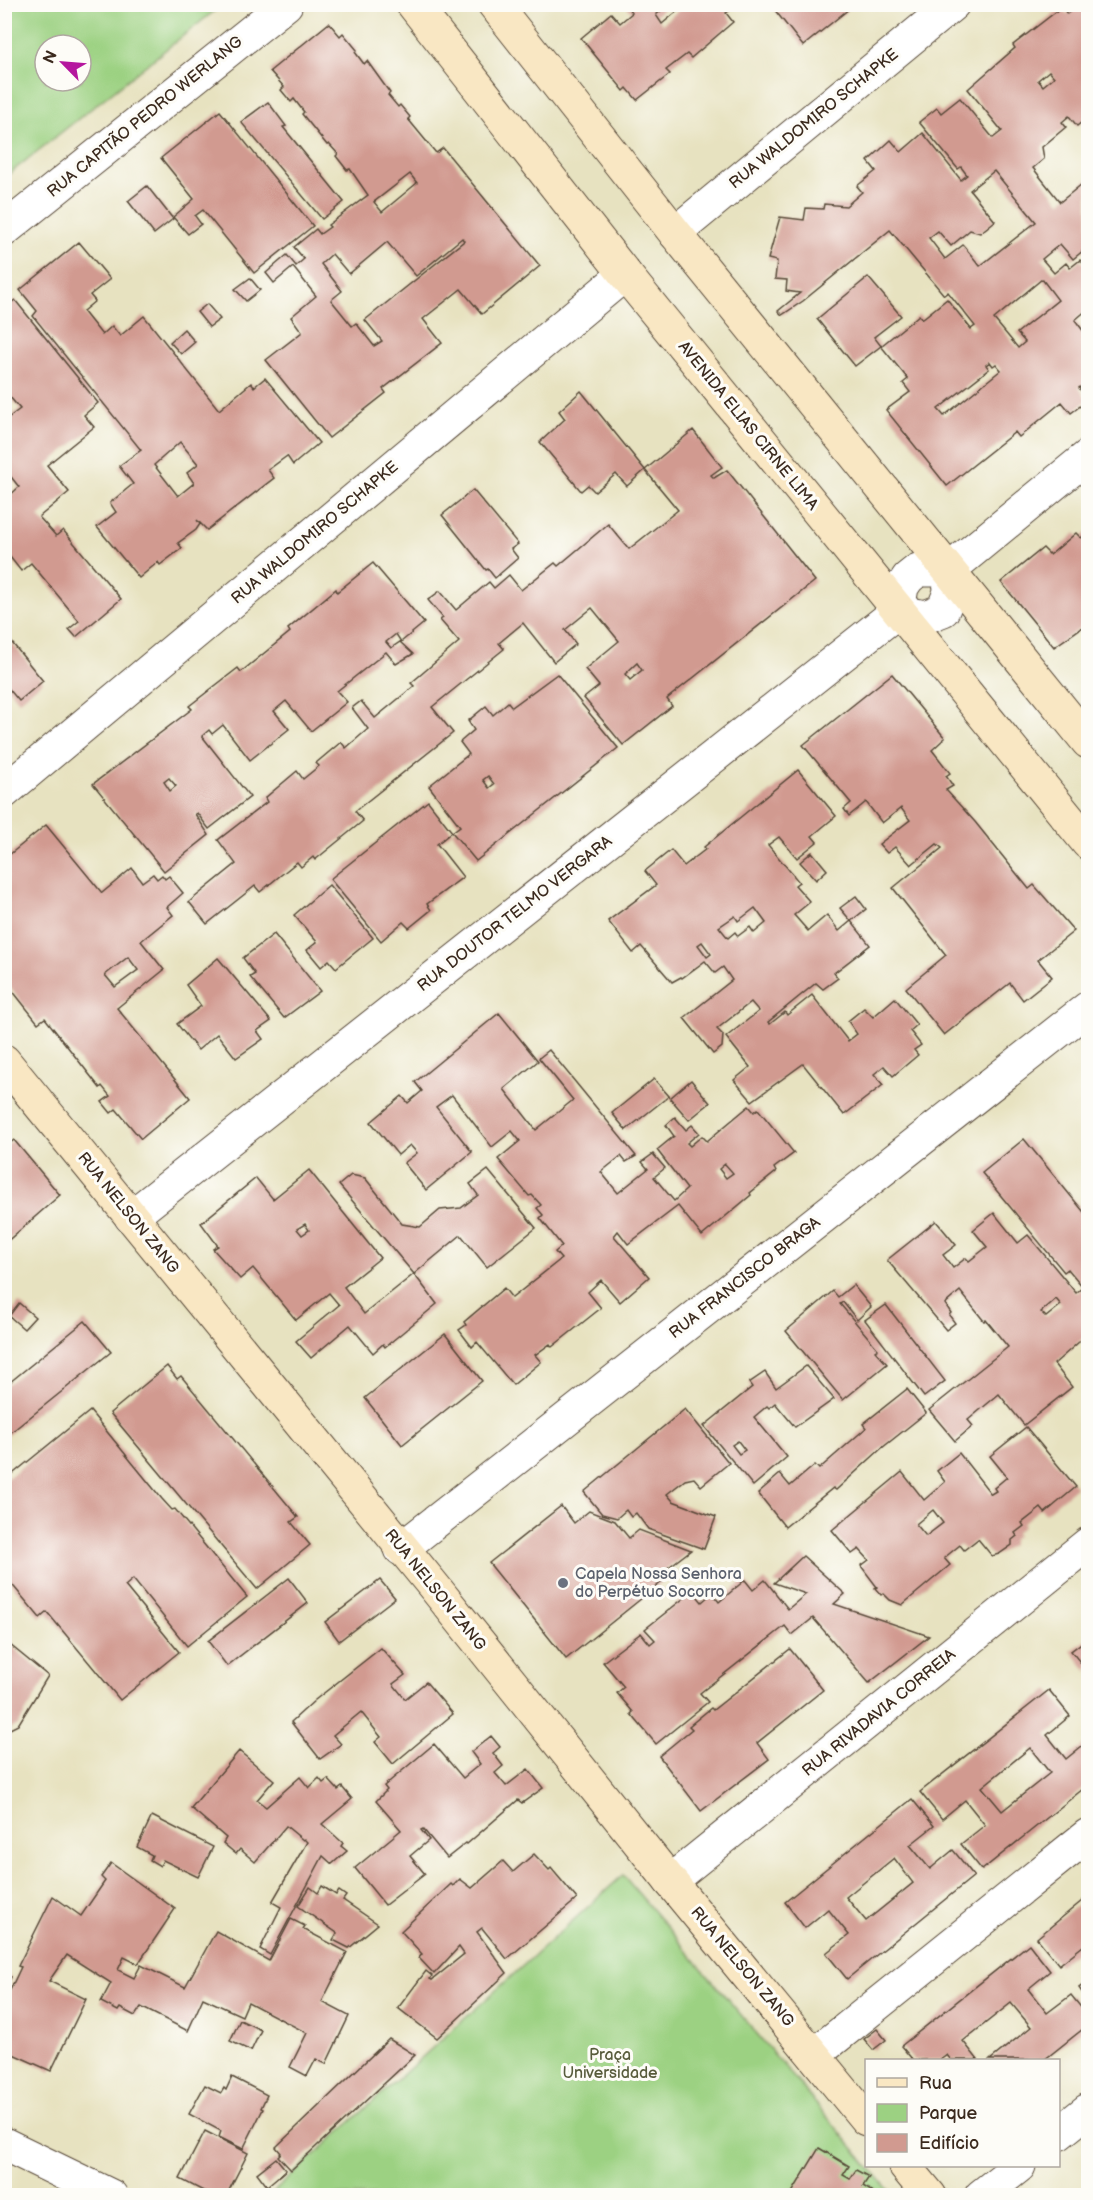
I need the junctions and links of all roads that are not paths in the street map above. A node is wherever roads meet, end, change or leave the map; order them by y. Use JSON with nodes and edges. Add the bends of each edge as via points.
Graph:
{"nodes":[{"id":1,"x":286,"y":4,"type":"edge"},
{"id":2,"x":413,"y":4,"type":"edge"},
{"id":3,"x":494,"y":4,"type":"edge"},
{"id":4,"x":953,"y":4,"type":"edge"},
{"id":5,"x":4,"y":230,"type":"edge"},
{"id":6,"x":675,"y":233,"type":"junction"},
{"id":7,"x":625,"y":274,"type":"junction"},
{"id":8,"x":1089,"y":456,"type":"edge"},
{"id":9,"x":949,"y":570,"type":"junction"},
{"id":10,"x":898,"y":611,"type":"junction"},
{"id":11,"x":1089,"y":742,"type":"edge"},
{"id":12,"x":4,"y":792,"type":"edge"},
{"id":13,"x":1089,"y":843,"type":"edge"},
{"id":14,"x":1089,"y":1008,"type":"edge"},
{"id":15,"x":4,"y":1061,"type":"edge"},
{"id":16,"x":132,"y":1217,"type":"junction"},
{"id":17,"x":1089,"y":1544,"type":"edge"},
{"id":18,"x":401,"y":1549,"type":"junction"},
{"id":19,"x":1089,"y":1835,"type":"edge"},
{"id":20,"x":670,"y":1881,"type":"junction"},
{"id":21,"x":814,"y":2055,"type":"junction"},
{"id":22,"x":1089,"y":2110,"type":"edge"},
{"id":23,"x":865,"y":2117,"type":"edge"},
{"id":24,"x":1060,"y":2133,"type":"edge"},
{"id":25,"x":4,"y":2144,"type":"edge"},
{"id":26,"x":907,"y":2167,"type":"edge"},
{"id":27,"x":1017,"y":2167,"type":"edge"},
{"id":28,"x":111,"y":2196,"type":"edge"},
{"id":29,"x":930,"y":2196,"type":"edge"},
{"id":30,"x":981,"y":2196,"type":"edge"}],
"edges":[{"from":1,"to":5,"type":"street","name":"RUA CAPITÃO PEDRO WERLANG"},
{"from":2,"to":7,"type":"street","name":"AVENIDA ELIAS CIRNE LIMA"},
{"from":3,"to":6,"type":"street"},
{"from":4,"to":6,"type":"street","name":"RUA WALDOMIRO SCHAPKE"},
{"from":6,"to":9,"type":"street"},
{"from":7,"to":10,"type":"street","name":"AVENIDA ELIAS CIRNE LIMA"},
{"from":7,"to":12,"type":"street","name":"RUA WALDOMIRO SCHAPKE"},
{"from":8,"to":9,"type":"street"},
{"from":9,"to":10,"type":"street","via":[[918,570],[908,578],[902,587]]},
{"from":9,"to":11,"type":"street"},
{"from":10,"to":13,"type":"street","name":"AVENIDA ELIAS CIRNE LIMA"},
{"from":10,"to":16,"type":"street","name":"RUA DOUTOR TELMO VERGARA"},
{"from":14,"to":18,"type":"street","name":"RUA FRANCISCO BRAGA"},
{"from":15,"to":16,"type":"street","name":"RUA NELSON ZANG"},
{"from":16,"to":18,"type":"street","name":"RUA NELSON ZANG"},
{"from":17,"to":20,"type":"street","name":"RUA RIVADAVIA CORREIA"},
{"from":18,"to":20,"type":"street","name":"RUA NELSON ZANG"},
{"from":19,"to":21,"type":"street"},
{"from":20,"to":21,"type":"street","name":"RUA NELSON ZANG"},
{"from":21,"to":23,"type":"street","name":"RUA NELSON ZANG"},
{"from":22,"to":24,"type":"street"},
{"from":25,"to":28,"type":"street"},
{"from":26,"to":29,"type":"street"},
{"from":27,"to":30,"type":"street"}]}
